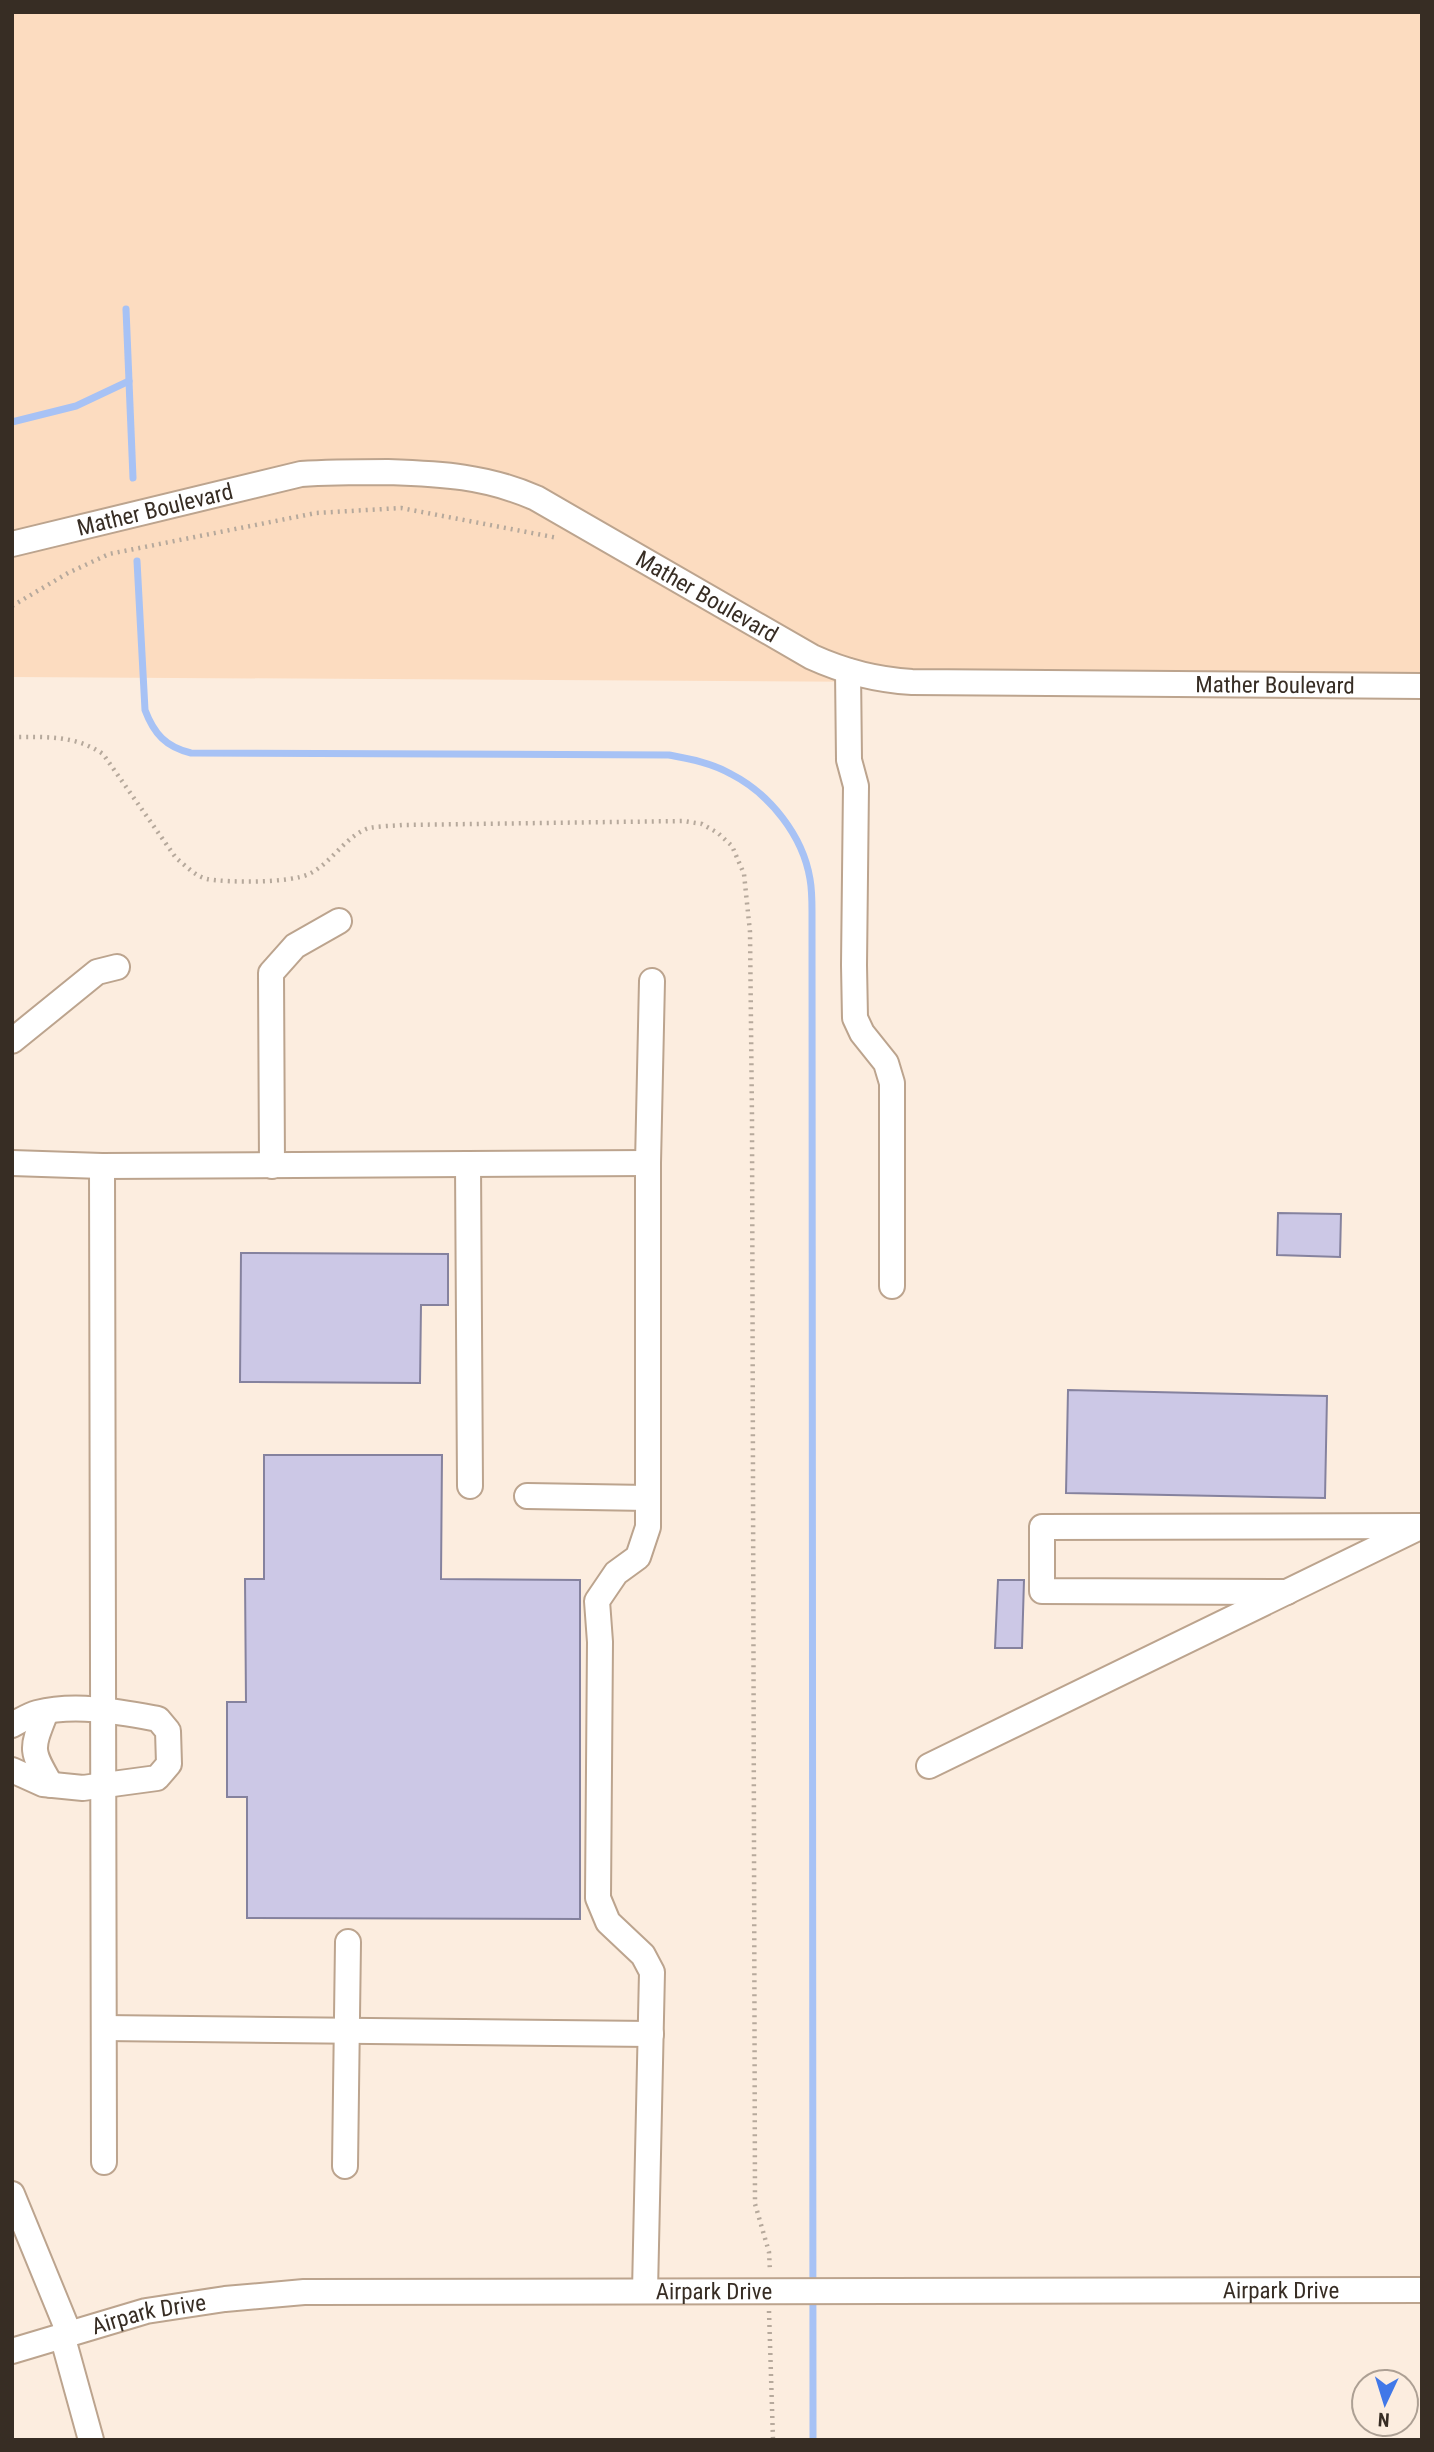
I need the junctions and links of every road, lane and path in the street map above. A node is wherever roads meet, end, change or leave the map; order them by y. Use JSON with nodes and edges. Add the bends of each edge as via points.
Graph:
{"nodes":[{"id":1,"x":563,"y":540,"type":"dead end"},
{"id":2,"x":12,"y":544,"type":"edge"},
{"id":3,"x":12,"y":606,"type":"edge"},
{"id":4,"x":848,"y":671,"type":"junction"},
{"id":5,"x":1422,"y":686,"type":"edge"},
{"id":6,"x":12,"y":737,"type":"edge"},
{"id":7,"x":339,"y":921,"type":"dead end"},
{"id":8,"x":117,"y":967,"type":"dead end"},
{"id":9,"x":652,"y":981,"type":"dead end"},
{"id":10,"x":12,"y":1041,"type":"edge"},
{"id":11,"x":12,"y":1163,"type":"edge"},
{"id":12,"x":648,"y":1163,"type":"junction"},
{"id":13,"x":468,"y":1164,"type":"junction"},
{"id":14,"x":102,"y":1166,"type":"junction"},
{"id":15,"x":272,"y":1166,"type":"junction"},
{"id":16,"x":892,"y":1286,"type":"dead end"},
{"id":17,"x":470,"y":1486,"type":"dead end"},
{"id":18,"x":527,"y":1496,"type":"dead end"},
{"id":19,"x":648,"y":1498,"type":"junction"},
{"id":20,"x":1422,"y":1526,"type":"edge"},
{"id":21,"x":1287,"y":1592,"type":"junction"},
{"id":22,"x":104,"y":1711,"type":"junction"},
{"id":23,"x":46,"y":1712,"type":"junction"},
{"id":24,"x":12,"y":1725,"type":"edge"},
{"id":25,"x":929,"y":1766,"type":"dead end"},
{"id":26,"x":12,"y":1770,"type":"edge"},
{"id":27,"x":51,"y":1785,"type":"junction"},
{"id":28,"x":103,"y":1786,"type":"junction"},
{"id":29,"x":348,"y":1942,"type":"dead end"},
{"id":30,"x":104,"y":2028,"type":"junction"},
{"id":31,"x":347,"y":2029,"type":"junction"},
{"id":32,"x":651,"y":2034,"type":"junction"},
{"id":33,"x":104,"y":2162,"type":"dead end"},
{"id":34,"x":345,"y":2166,"type":"dead end"},
{"id":35,"x":12,"y":2194,"type":"edge"},
{"id":36,"x":770,"y":2265,"type":"dead end"},
{"id":37,"x":1422,"y":2290,"type":"edge"},
{"id":38,"x":645,"y":2291,"type":"junction"},
{"id":39,"x":769,"y":2321,"type":"dead end"},
{"id":40,"x":65,"y":2334,"type":"junction"},
{"id":41,"x":12,"y":2351,"type":"edge"},
{"id":42,"x":91,"y":2440,"type":"edge"},
{"id":43,"x":774,"y":2440,"type":"edge"}],
"edges":[{"from":1,"to":3,"type":"path","via":[[401,508],[316,513],[109,554]]},
{"from":2,"to":4,"type":"street","name":"Mather Boulevard","via":[[301,474],[463,476],[509,486],[536,498],[812,657]]},
{"from":4,"to":5,"type":"street","name":"Mather Boulevard","via":[[912,682]]},
{"from":4,"to":16,"type":"street","via":[[849,760],[856,786],[856,1018],[862,1034],[886,1063],[892,1083]]},
{"from":6,"to":36,"type":"path","via":[[70,738],[103,754],[176,858],[205,878],[288,880],[322,866],[369,828],[402,825],[684,821],[718,833],[740,861],[750,932],[755,2204]]},
{"from":7,"to":15,"type":"street","via":[[295,946],[271,973]]},
{"from":8,"to":10,"type":"street","via":[[97,972]]},
{"from":9,"to":12,"type":"street"},
{"from":11,"to":14,"type":"street"},
{"from":12,"to":13,"type":"street"},
{"from":12,"to":19,"type":"street"},
{"from":13,"to":15,"type":"street"},
{"from":13,"to":17,"type":"street"},
{"from":14,"to":15,"type":"street"},
{"from":14,"to":22,"type":"street"},
{"from":18,"to":19,"type":"street"},
{"from":19,"to":32,"type":"street","via":[[648,1527],[638,1557],[616,1573],[597,1601],[598,1898],[608,1922],[643,1955],[652,1972]]},
{"from":20,"to":21,"type":"street"},
{"from":20,"to":21,"type":"street","via":[[1042,1527],[1042,1591]]},
{"from":21,"to":25,"type":"street"},
{"from":22,"to":23,"type":"street"},
{"from":22,"to":28,"type":"street"},
{"from":22,"to":28,"type":"street","via":[[158,1719],[168,1731],[169,1764],[157,1778]]},
{"from":23,"to":24,"type":"street"},
{"from":23,"to":27,"type":"street","via":[[34,1756]]},
{"from":26,"to":27,"type":"street"},
{"from":27,"to":28,"type":"street"},
{"from":28,"to":30,"type":"street"},
{"from":29,"to":31,"type":"street"},
{"from":30,"to":31,"type":"street"},
{"from":30,"to":33,"type":"street"},
{"from":31,"to":32,"type":"street"},
{"from":31,"to":34,"type":"street"},
{"from":32,"to":38,"type":"street"},
{"from":35,"to":40,"type":"street"},
{"from":37,"to":38,"type":"street","name":"Airpark Drive"},
{"from":38,"to":40,"type":"street","name":"Airpark Drive","via":[[304,2292],[146,2311]]},
{"from":39,"to":43,"type":"path"},
{"from":40,"to":41,"type":"street","name":"Airpark Drive"},
{"from":40,"to":42,"type":"street"}]}
